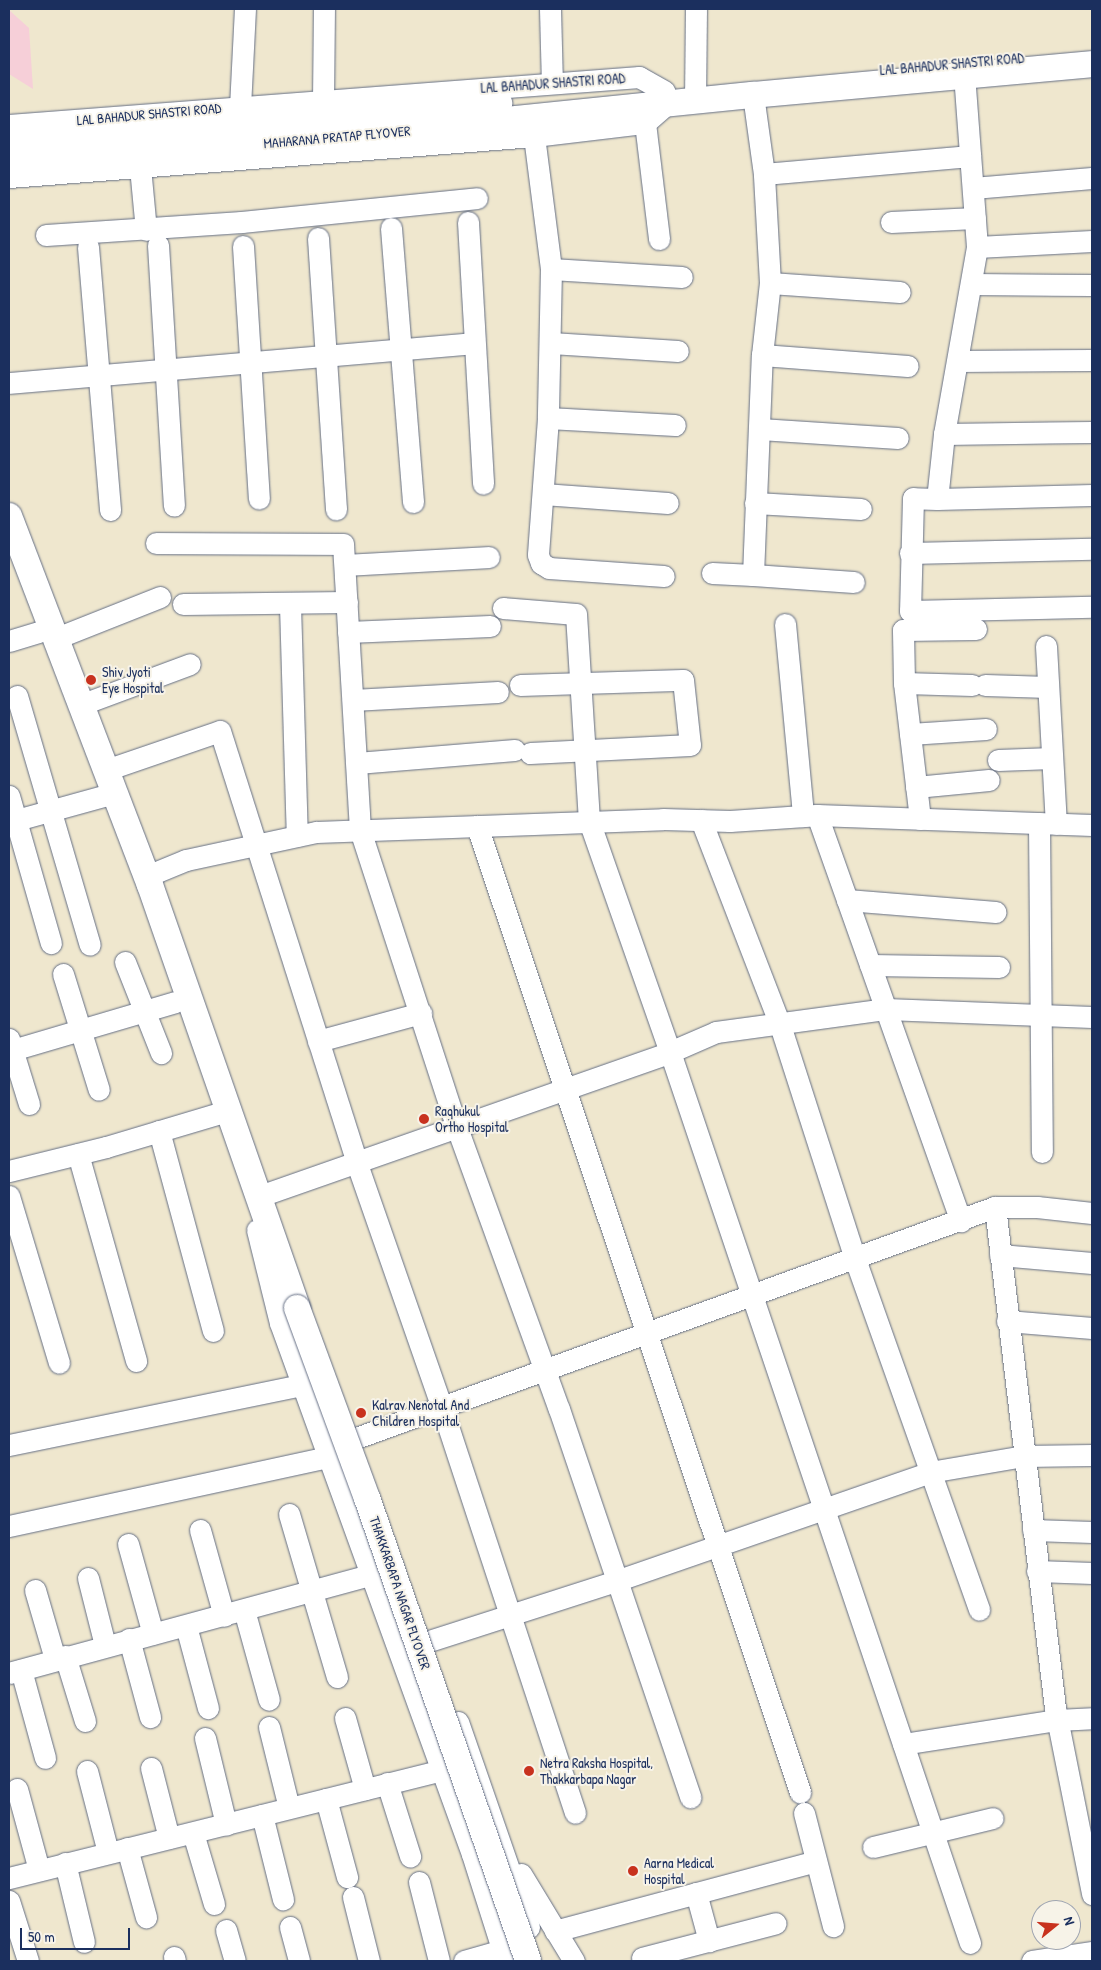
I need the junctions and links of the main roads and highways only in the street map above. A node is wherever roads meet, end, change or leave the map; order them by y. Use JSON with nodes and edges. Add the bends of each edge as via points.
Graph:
{"nodes":[{"id":1,"x":1092,"y":52,"type":"edge"},
{"id":2,"x":1092,"y":64,"type":"edge"},
{"id":3,"x":695,"y":95,"type":"junction"},
{"id":4,"x":665,"y":98,"type":"joint"},
{"id":5,"x":618,"y":102,"type":"junction"},
{"id":6,"x":9,"y":144,"type":"edge"},
{"id":7,"x":9,"y":164,"type":"edge"},
{"id":8,"x":9,"y":516,"type":"edge"},
{"id":9,"x":9,"y":549,"type":"edge"},
{"id":10,"x":46,"y":635,"type":"junction"},
{"id":11,"x":107,"y":782,"type":"junction"},
{"id":12,"x":142,"y":878,"type":"junction"},
{"id":13,"x":262,"y":1228,"type":"junction"},
{"id":14,"x":291,"y":1311,"type":"junction"},
{"id":15,"x":509,"y":1958,"type":"edge"},
{"id":16,"x":528,"y":1961,"type":"edge"}],
"edges":[{"from":1,"to":3,"type":"main road","name":"LAL BAHADUR SHASTRI ROAD"},
{"from":2,"to":3,"type":"main road","via":[[753,95]]},
{"from":3,"to":4,"type":"main road","name":"LAL BAHADUR SHASTRI ROAD"},
{"from":4,"to":5,"type":"main road","name":"MAHARANA PRATAP FLYOVER"},
{"from":5,"to":6,"type":"main road","name":"MAHARANA PRATAP FLYOVER"},
{"from":5,"to":7,"type":"main road","name":"MAHARANA PRATAP FLYOVER","via":[[338,137]]},
{"from":8,"to":10,"type":"main road"},
{"from":9,"to":10,"type":"main road"},
{"from":10,"to":11,"type":"main road"},
{"from":10,"to":11,"type":"main road","via":[[80,705]]},
{"from":11,"to":12,"type":"main road"},
{"from":12,"to":13,"type":"main road","via":[[175,1002]]},
{"from":12,"to":13,"type":"main road","via":[[257,1196]]},
{"from":13,"to":14,"type":"main road","name":"THAKKARBAPA NAGAR FLYOVER"},
{"from":14,"to":15,"type":"main road","name":"THAKKARBAPA NAGAR FLYOVER","via":[[358,1502]]},
{"from":14,"to":16,"type":"main road","name":"THAKKARBAPA NAGAR FLYOVER","bridge":true,"via":[[367,1498]]}]}
